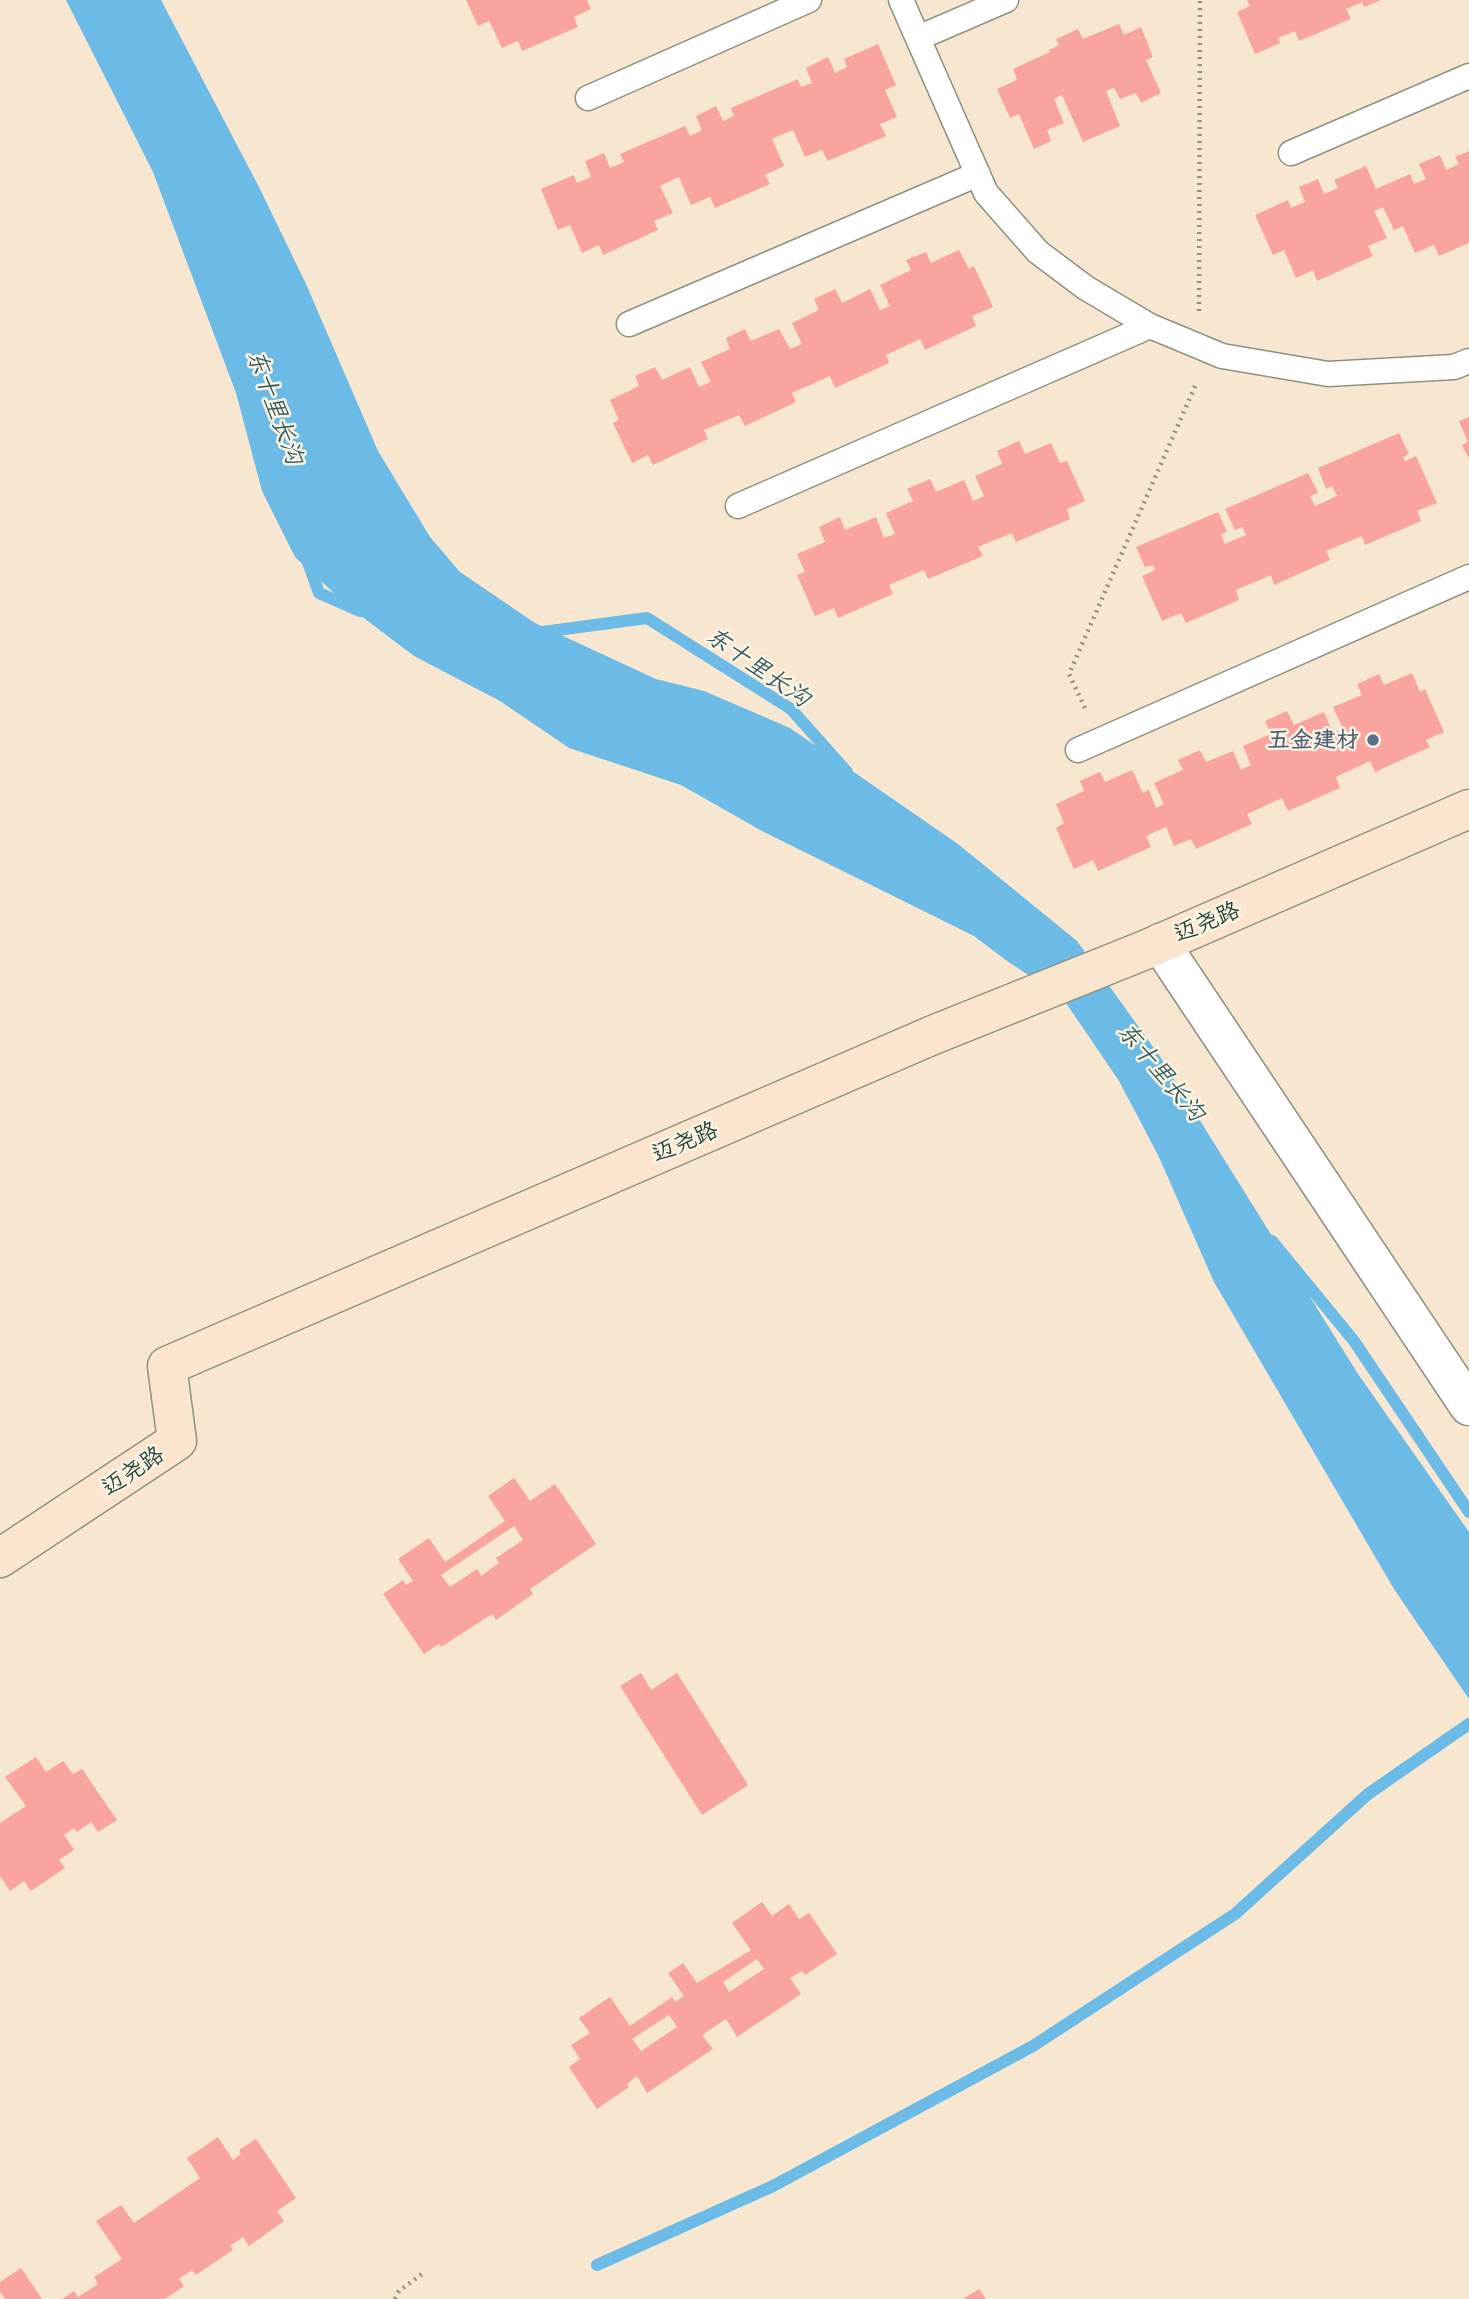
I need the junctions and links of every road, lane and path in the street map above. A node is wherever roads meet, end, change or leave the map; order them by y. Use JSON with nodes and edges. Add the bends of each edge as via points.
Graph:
{"nodes":[{"id":1,"x":809,"y":0,"type":"edge"},
{"id":2,"x":901,"y":0,"type":"edge"},
{"id":3,"x":1006,"y":0,"type":"edge"},
{"id":4,"x":1200,"y":0,"type":"edge"},
{"id":5,"x":918,"y":38,"type":"junction"},
{"id":6,"x":1469,"y":76,"type":"edge"},
{"id":7,"x":588,"y":98,"type":"dead end"},
{"id":8,"x":1291,"y":153,"type":"dead end"},
{"id":9,"x":978,"y":174,"type":"junction"},
{"id":10,"x":629,"y":324,"type":"dead end"},
{"id":11,"x":1150,"y":326,"type":"junction"},
{"id":12,"x":1205,"y":348,"type":"junction"},
{"id":13,"x":1469,"y":361,"type":"edge"},
{"id":14,"x":738,"y":506,"type":"dead end"},
{"id":15,"x":1469,"y":578,"type":"edge"},
{"id":16,"x":1089,"y":745,"type":"joint"},
{"id":17,"x":1469,"y":809,"type":"edge"},
{"id":18,"x":1153,"y":946,"type":"junction"},
{"id":19,"x":1469,"y":1406,"type":"edge"},
{"id":20,"x":0,"y":1558,"type":"edge"},
{"id":21,"x":422,"y":2274,"type":"dead end"},
{"id":22,"x":395,"y":2299,"type":"edge"}],
"edges":[{"from":1,"to":7,"type":"lane"},
{"from":2,"to":5,"type":"lane"},
{"from":3,"to":5,"type":"lane"},
{"from":4,"to":12,"type":"path"},
{"from":5,"to":9,"type":"lane"},
{"from":6,"to":8,"type":"lane"},
{"from":9,"to":10,"type":"lane"},
{"from":9,"to":11,"type":"lane","via":[[986,193],[1038,252],[1086,288]]},
{"from":11,"to":12,"type":"lane"},
{"from":11,"to":14,"type":"lane"},
{"from":12,"to":13,"type":"lane","via":[[1222,356],[1328,374],[1454,367]]},
{"from":12,"to":16,"type":"path","via":[[1069,674]]},
{"from":15,"to":16,"type":"lane"},
{"from":17,"to":18,"type":"street","name":"迈尧路"},
{"from":18,"to":19,"type":"street"},
{"from":18,"to":20,"type":"street","name":"迈尧路","via":[[933,1035],[167,1366],[177,1441]]},
{"from":21,"to":22,"type":"path","via":[[398,2291]]}]}
